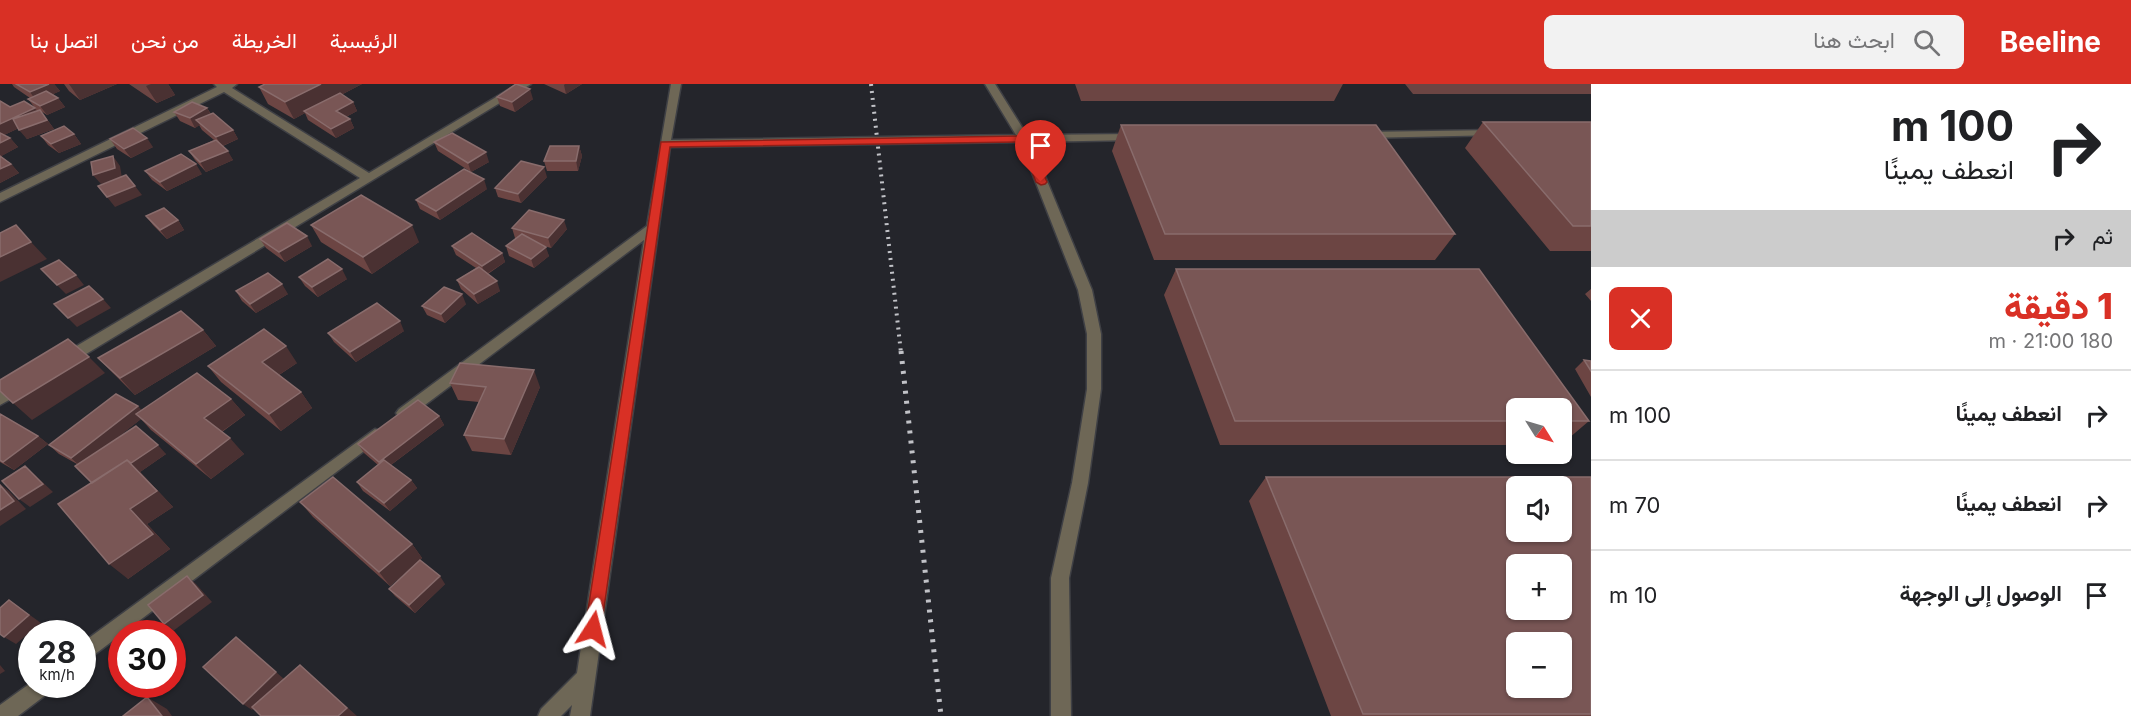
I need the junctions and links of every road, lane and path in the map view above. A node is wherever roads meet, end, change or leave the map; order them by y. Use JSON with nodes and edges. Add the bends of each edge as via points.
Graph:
{"nodes":[{"id":1,"x":526,"y":84,"type":"edge"},
{"id":2,"x":676,"y":84,"type":"edge"},
{"id":3,"x":990,"y":84,"type":"edge"},
{"id":4,"x":225,"y":85,"type":"edge"},
{"id":5,"x":1510,"y":133,"type":"edge"},
{"id":6,"x":1358,"y":135,"type":"edge"},
{"id":7,"x":1143,"y":137,"type":"edge"},
{"id":8,"x":1024,"y":139,"type":"junction"},
{"id":9,"x":665,"y":144,"type":"junction"},
{"id":10,"x":367,"y":177,"type":"junction"},
{"id":11,"x":0,"y":198,"type":"edge"},
{"id":12,"x":653,"y":227,"type":"junction"},
{"id":13,"x":51,"y":368,"type":"edge"},
{"id":14,"x":31,"y":380,"type":"edge"},
{"id":15,"x":0,"y":399,"type":"edge"},
{"id":16,"x":96,"y":644,"type":"edge"},
{"id":17,"x":586,"y":677,"type":"junction"},
{"id":18,"x":26,"y":698,"type":"edge"},
{"id":19,"x":2,"y":716,"type":"edge"},
{"id":20,"x":548,"y":716,"type":"edge"},
{"id":21,"x":580,"y":716,"type":"edge"},
{"id":22,"x":1062,"y":716,"type":"edge"}],
"edges":[{"from":1,"to":10,"type":"street"},
{"from":2,"to":9,"type":"street"},
{"from":3,"to":8,"type":"street"},
{"from":4,"to":10,"type":"street"},
{"from":4,"to":11,"type":"street"},
{"from":5,"to":6,"type":"street"},
{"from":7,"to":8,"type":"street"},
{"from":8,"to":9,"type":"street"},
{"from":8,"to":22,"type":"street","via":[[1085,290],[1094,334],[1094,389],[1060,578]]},
{"from":9,"to":12,"type":"street"},
{"from":10,"to":13,"type":"street"},
{"from":12,"to":16,"type":"street"},
{"from":12,"to":17,"type":"street"},
{"from":14,"to":15,"type":"street"},
{"from":17,"to":20,"type":"street"},
{"from":17,"to":21,"type":"street"},
{"from":18,"to":19,"type":"street"}]}
